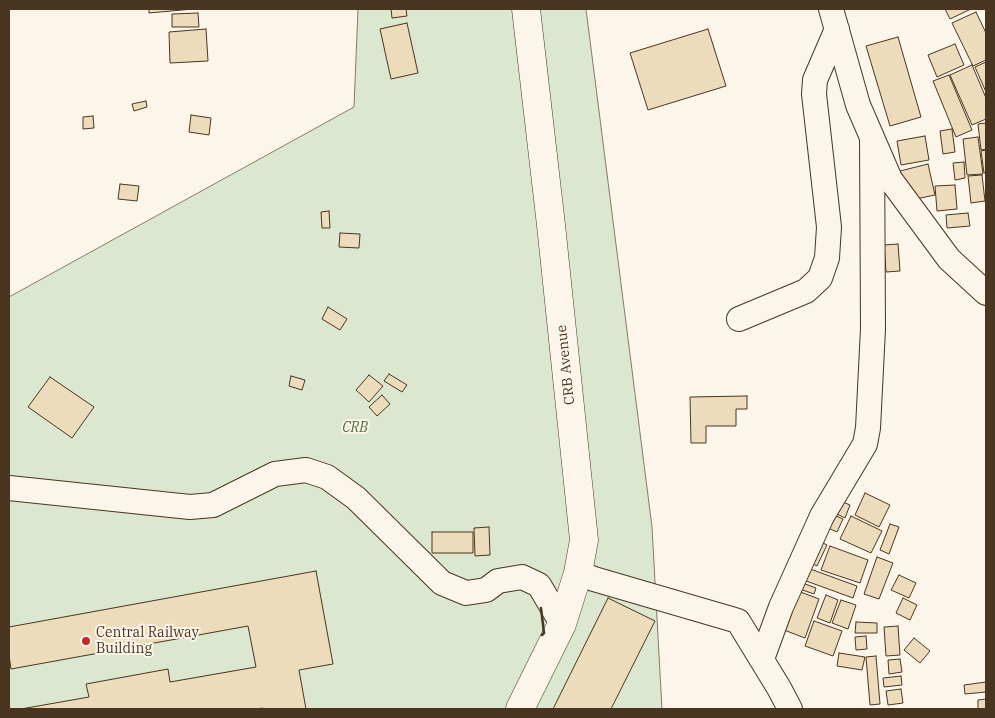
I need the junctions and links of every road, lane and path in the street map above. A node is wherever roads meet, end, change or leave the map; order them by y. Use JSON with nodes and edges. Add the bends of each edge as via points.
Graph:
{"nodes":[{"id":1,"x":526,"y":9,"type":"edge"},
{"id":2,"x":834,"y":19,"type":"edge"},
{"id":3,"x":872,"y":137,"type":"junction"},
{"id":4,"x":986,"y":293,"type":"edge"},
{"id":5,"x":739,"y":319,"type":"dead end"},
{"id":6,"x":9,"y":488,"type":"edge"},
{"id":7,"x":578,"y":573,"type":"junction"},
{"id":8,"x":562,"y":624,"type":"junction"},
{"id":9,"x":762,"y":659,"type":"junction"},
{"id":10,"x":520,"y":709,"type":"edge"},
{"id":11,"x":790,"y":709,"type":"edge"}],
"edges":[{"from":1,"to":7,"type":"main road","name":"CRB Avenue","via":[[583,518],[584,540]]},
{"from":2,"to":3,"type":"street","via":[[858,105]]},
{"from":2,"to":5,"type":"street","via":[[815,80],[814,94],[829,228],[827,258],[820,278],[806,291]]},
{"from":3,"to":4,"type":"street","via":[[890,179],[949,259]]},
{"from":3,"to":9,"type":"street","via":[[873,330],[866,444],[822,516]]},
{"from":6,"to":8,"type":"street","via":[[190,507],[213,505],[275,474],[306,470],[327,477],[356,498],[442,583],[466,593],[486,590],[498,581],[522,577],[539,585]]},
{"from":7,"to":8,"type":"main road","name":"CRB Avenue"},
{"from":7,"to":9,"type":"street","via":[[738,621]]},
{"from":8,"to":10,"type":"main road","name":"CRB Avenue"},
{"from":9,"to":11,"type":"street"}]}
